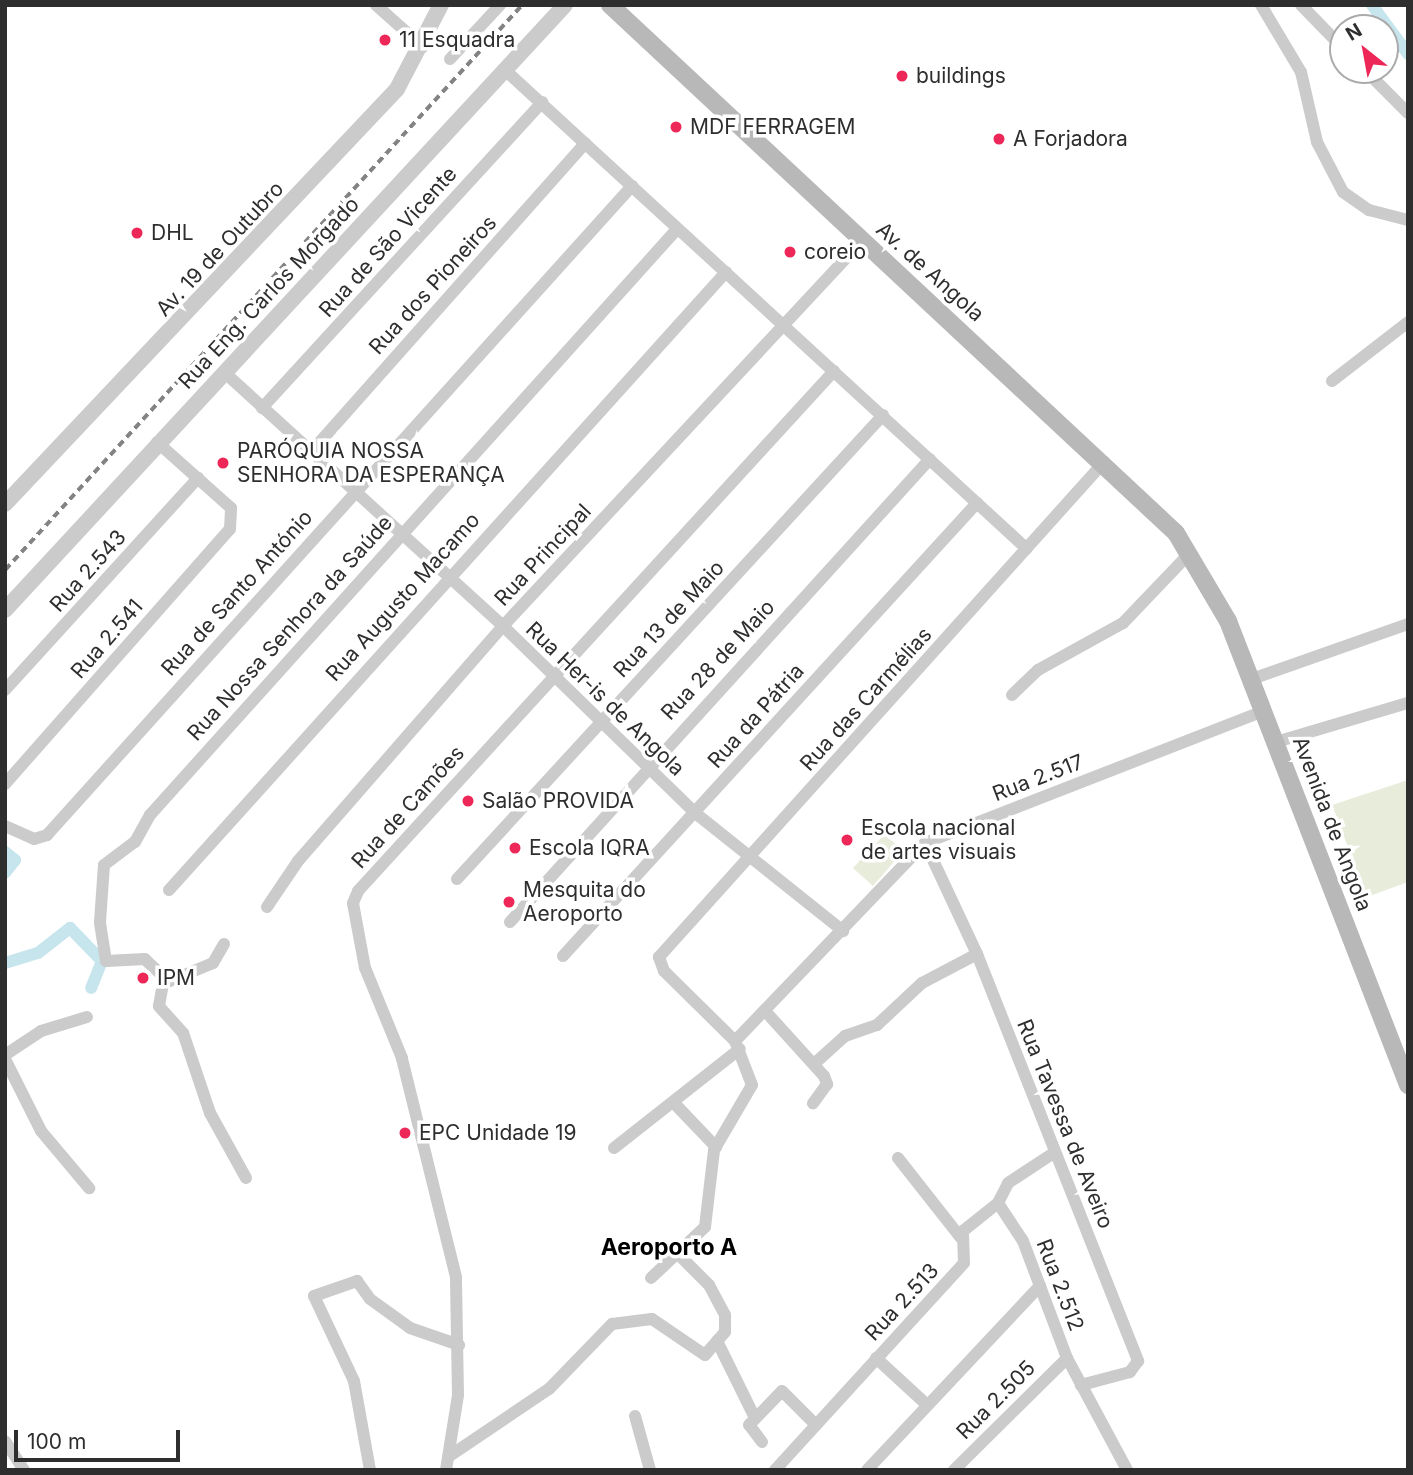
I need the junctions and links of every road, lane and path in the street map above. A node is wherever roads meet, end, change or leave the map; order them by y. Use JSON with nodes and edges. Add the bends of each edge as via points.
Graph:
{"nodes":[{"id":1,"x":376,"y":5,"type":"edge"},
{"id":2,"x":441,"y":5,"type":"edge"},
{"id":3,"x":500,"y":5,"type":"edge"},
{"id":4,"x":565,"y":5,"type":"edge"},
{"id":5,"x":610,"y":5,"type":"edge"},
{"id":6,"x":1261,"y":5,"type":"edge"},
{"id":7,"x":1301,"y":5,"type":"edge"},
{"id":8,"x":1329,"y":34,"type":"edge"},
{"id":9,"x":424,"y":47,"type":"junction"},
{"id":10,"x":450,"y":59,"type":"dead end"},
{"id":11,"x":505,"y":70,"type":"junction"},
{"id":12,"x":1379,"y":84,"type":"edge"},
{"id":13,"x":542,"y":102,"type":"junction"},
{"id":14,"x":1408,"y":113,"type":"edge"},
{"id":15,"x":585,"y":143,"type":"junction"},
{"id":16,"x":632,"y":186,"type":"junction"},
{"id":17,"x":1408,"y":220,"type":"edge"},
{"id":18,"x":677,"y":229,"type":"junction"},
{"id":19,"x":862,"y":241,"type":"junction"},
{"id":20,"x":726,"y":272,"type":"junction"},
{"id":21,"x":1408,"y":322,"type":"edge"},
{"id":22,"x":783,"y":324,"type":"junction"},
{"id":23,"x":834,"y":371,"type":"junction"},
{"id":24,"x":224,"y":372,"type":"junction"},
{"id":25,"x":1332,"y":381,"type":"dead end"},
{"id":26,"x":262,"y":408,"type":"junction"},
{"id":27,"x":883,"y":415,"type":"junction"},
{"id":28,"x":157,"y":442,"type":"junction"},
{"id":29,"x":311,"y":452,"type":"junction"},
{"id":30,"x":930,"y":458,"type":"junction"},
{"id":31,"x":1104,"y":462,"type":"junction"},
{"id":32,"x":198,"y":478,"type":"junction"},
{"id":33,"x":354,"y":492,"type":"junction"},
{"id":34,"x":977,"y":503,"type":"junction"},
{"id":35,"x":5,"y":504,"type":"edge"},
{"id":36,"x":399,"y":534,"type":"junction"},
{"id":37,"x":1027,"y":549,"type":"junction"},
{"id":38,"x":1190,"y":553,"type":"junction"},
{"id":39,"x":446,"y":578,"type":"junction"},
{"id":40,"x":1208,"y":582,"type":"joint"},
{"id":41,"x":5,"y":610,"type":"edge"},
{"id":42,"x":1408,"y":624,"type":"edge"},
{"id":43,"x":503,"y":626,"type":"junction"},
{"id":44,"x":553,"y":676,"type":"junction"},
{"id":45,"x":1252,"y":679,"type":"junction"},
{"id":46,"x":5,"y":690,"type":"edge"},
{"id":47,"x":1012,"y":695,"type":"dead end"},
{"id":48,"x":1408,"y":703,"type":"edge"},
{"id":49,"x":1264,"y":711,"type":"junction"},
{"id":50,"x":600,"y":722,"type":"junction"},
{"id":51,"x":1276,"y":742,"type":"junction"},
{"id":52,"x":647,"y":766,"type":"junction"},
{"id":53,"x":5,"y":784,"type":"edge"},
{"id":54,"x":694,"y":813,"type":"junction"},
{"id":55,"x":5,"y":826,"type":"edge"},
{"id":56,"x":925,"y":843,"type":"junction"},
{"id":57,"x":749,"y":859,"type":"junction"},
{"id":58,"x":457,"y":880,"type":"dead end"},
{"id":59,"x":169,"y":890,"type":"dead end"},
{"id":60,"x":267,"y":907,"type":"dead end"},
{"id":61,"x":510,"y":922,"type":"dead end"},
{"id":62,"x":843,"y":931,"type":"junction"},
{"id":63,"x":224,"y":944,"type":"dead end"},
{"id":64,"x":977,"y":954,"type":"junction"},
{"id":65,"x":563,"y":956,"type":"dead end"},
{"id":66,"x":165,"y":983,"type":"junction"},
{"id":67,"x":766,"y":1012,"type":"junction"},
{"id":68,"x":87,"y":1017,"type":"dead end"},
{"id":69,"x":738,"y":1045,"type":"junction"},
{"id":70,"x":5,"y":1057,"type":"edge"},
{"id":71,"x":814,"y":1064,"type":"junction"},
{"id":72,"x":1408,"y":1085,"type":"edge"},
{"id":73,"x":674,"y":1103,"type":"junction"},
{"id":74,"x":813,"y":1103,"type":"dead end"},
{"id":75,"x":614,"y":1147,"type":"dead end"},
{"id":76,"x":716,"y":1147,"type":"junction"},
{"id":77,"x":1055,"y":1152,"type":"junction"},
{"id":78,"x":898,"y":1158,"type":"dead end"},
{"id":79,"x":247,"y":1178,"type":"dead end"},
{"id":80,"x":89,"y":1188,"type":"dead end"},
{"id":81,"x":998,"y":1203,"type":"junction"},
{"id":82,"x":961,"y":1238,"type":"junction"},
{"id":83,"x":679,"y":1255,"type":"junction"},
{"id":84,"x":651,"y":1278,"type":"dead end"},
{"id":85,"x":1040,"y":1286,"type":"junction"},
{"id":86,"x":718,"y":1341,"type":"junction"},
{"id":87,"x":459,"y":1345,"type":"junction"},
{"id":88,"x":876,"y":1358,"type":"junction"},
{"id":89,"x":1067,"y":1358,"type":"junction"},
{"id":90,"x":1081,"y":1385,"type":"junction"},
{"id":91,"x":926,"y":1404,"type":"junction"},
{"id":92,"x":635,"y":1416,"type":"dead end"},
{"id":93,"x":754,"y":1416,"type":"junction"},
{"id":94,"x":816,"y":1426,"type":"junction"},
{"id":95,"x":5,"y":1441,"type":"edge"},
{"id":96,"x":762,"y":1442,"type":"dead end"},
{"id":97,"x":447,"y":1463,"type":"edge"},
{"id":98,"x":24,"y":1470,"type":"edge"},
{"id":99,"x":370,"y":1470,"type":"edge"},
{"id":100,"x":650,"y":1470,"type":"edge"},
{"id":101,"x":775,"y":1470,"type":"edge"},
{"id":102,"x":867,"y":1470,"type":"edge"},
{"id":103,"x":954,"y":1470,"type":"edge"},
{"id":104,"x":1127,"y":1470,"type":"edge"}],
"edges":[{"from":1,"to":9,"type":"street"},
{"from":2,"to":9,"type":"street","name":"Av. 19 de Outubro"},
{"from":3,"to":10,"type":"street"},
{"from":4,"to":11,"type":"street","name":"Rua Eng. Carlos Morgado"},
{"from":5,"to":19,"type":"main road","name":"Av. de Angola"},
{"from":6,"to":17,"type":"street","via":[[1301,72],[1317,142],[1343,192],[1369,210]]},
{"from":7,"to":8,"type":"street"},
{"from":9,"to":35,"type":"street","name":"Av. 19 de Outubro","via":[[397,89]]},
{"from":11,"to":13,"type":"street"},
{"from":11,"to":24,"type":"street","name":"Rua Eng. Carlos Morgado"},
{"from":12,"to":14,"type":"street"},
{"from":13,"to":15,"type":"street"},
{"from":13,"to":26,"type":"street","name":"Rua de São Vicente"},
{"from":15,"to":16,"type":"street"},
{"from":15,"to":29,"type":"street","name":"Rua dos Pioneiros"},
{"from":16,"to":18,"type":"street"},
{"from":16,"to":33,"type":"street","name":"Rua de Santo António"},
{"from":18,"to":20,"type":"street"},
{"from":18,"to":36,"type":"street","name":"Rua Nossa Senhora da Saúde"},
{"from":19,"to":22,"type":"street","name":"Rua Principal"},
{"from":19,"to":31,"type":"main road","name":"Av. de Angola"},
{"from":20,"to":22,"type":"street"},
{"from":20,"to":39,"type":"street","name":"Rua Augusto Macamo"},
{"from":21,"to":25,"type":"street"},
{"from":22,"to":23,"type":"street"},
{"from":22,"to":43,"type":"street","name":"Rua Principal"},
{"from":23,"to":27,"type":"street"},
{"from":23,"to":44,"type":"street","name":"Rua de Camões"},
{"from":24,"to":26,"type":"street","name":"Rua Her-is de Angola"},
{"from":24,"to":28,"type":"street","name":"Rua Eng. Carlos Morgado"},
{"from":26,"to":29,"type":"street","name":"Rua Her-is de Angola"},
{"from":27,"to":30,"type":"street"},
{"from":27,"to":50,"type":"street","name":"Rua 13 de Maio"},
{"from":28,"to":32,"type":"street"},
{"from":28,"to":41,"type":"street","name":"Rua Eng. Carlos Morgado"},
{"from":29,"to":33,"type":"street","name":"Rua Her-is de Angola"},
{"from":30,"to":34,"type":"street"},
{"from":30,"to":52,"type":"street","name":"Rua 28 de Maio"},
{"from":31,"to":37,"type":"street","name":"Rua das Carmélias"},
{"from":31,"to":38,"type":"main road","name":"Av. de Angola"},
{"from":32,"to":46,"type":"street","name":"Rua 2.543"},
{"from":32,"to":53,"type":"street","name":"Rua 2.541","via":[[233,518],[230,529]]},
{"from":33,"to":36,"type":"street","name":"Rua Her-is de Angola"},
{"from":33,"to":55,"type":"street","name":"Rua de Santo António","via":[[41,839]]},
{"from":34,"to":37,"type":"street"},
{"from":34,"to":54,"type":"street","name":"Rua da Pátria"},
{"from":36,"to":39,"type":"street","name":"Rua Her-is de Angola"},
{"from":36,"to":66,"type":"street","name":"Rua Nossa Senhora da Saúde","via":[[150,815],[133,845],[107,859],[102,947],[111,964],[145,959]]},
{"from":37,"to":57,"type":"street","name":"Rua das Carmélias"},
{"from":38,"to":40,"type":"main road","name":"Av. de Angola"},
{"from":38,"to":47,"type":"street","via":[[1123,622],[1038,670]]},
{"from":39,"to":43,"type":"street","name":"Rua Her-is de Angola"},
{"from":39,"to":59,"type":"street","name":"Rua Augusto Macamo"},
{"from":40,"to":45,"type":"main road","name":"Avenida de Angola"},
{"from":42,"to":45,"type":"street"},
{"from":43,"to":44,"type":"street","name":"Rua Her-is de Angola"},
{"from":43,"to":60,"type":"street","name":"Rua Principal","via":[[298,861]]},
{"from":44,"to":50,"type":"street","name":"Rua Her-is de Angola"},
{"from":44,"to":87,"type":"street","name":"Rua de Camões","via":[[353,904],[365,968],[402,1058],[452,1258]]},
{"from":45,"to":49,"type":"main road","name":"Avenida de Angola"},
{"from":48,"to":51,"type":"street"},
{"from":49,"to":51,"type":"main road","name":"Avenida de Angola"},
{"from":49,"to":56,"type":"street","name":"Rua 2.517"},
{"from":50,"to":52,"type":"street","name":"Rua Her-is de Angola"},
{"from":50,"to":58,"type":"street","name":"Rua 13 de Maio"},
{"from":51,"to":72,"type":"main road","name":"Avenida de Angola"},
{"from":52,"to":54,"type":"street","name":"Rua Her-is de Angola"},
{"from":52,"to":61,"type":"street","name":"Rua 28 de Maio"},
{"from":54,"to":57,"type":"street","name":"Rua Her-is de Angola"},
{"from":54,"to":65,"type":"street","name":"Rua da Pátria"},
{"from":56,"to":62,"type":"street","name":"Rua 2.517"},
{"from":56,"to":64,"type":"street","name":"Rua Tavessa de Aveiro"},
{"from":57,"to":62,"type":"street","name":"Rua Her-is de Angola"},
{"from":57,"to":69,"type":"street","name":"Rua das Carmélias","via":[[658,962]]},
{"from":62,"to":67,"type":"street","name":"Rua 2.517"},
{"from":63,"to":66,"type":"street","via":[[213,963]]},
{"from":64,"to":71,"type":"street","via":[[922,983],[877,1025],[845,1036]]},
{"from":64,"to":77,"type":"street","name":"Rua Tavessa de Aveiro"},
{"from":66,"to":79,"type":"street","via":[[159,1006],[183,1033],[210,1113]]},
{"from":67,"to":69,"type":"street","name":"Rua 2.517"},
{"from":67,"to":71,"type":"street"},
{"from":68,"to":70,"type":"street","via":[[41,1031]]},
{"from":69,"to":73,"type":"street","name":"Rua 2.517"},
{"from":69,"to":76,"type":"street","via":[[752,1085]]},
{"from":70,"to":80,"type":"street","via":[[41,1131]]},
{"from":71,"to":74,"type":"street","via":[[827,1084]]},
{"from":73,"to":75,"type":"street","name":"Rua 2.517"},
{"from":73,"to":76,"type":"street"},
{"from":76,"to":83,"type":"street","via":[[705,1227]]},
{"from":77,"to":81,"type":"street","via":[[1008,1184]]},
{"from":77,"to":90,"type":"street","name":"Rua Tavessa de Aveiro","via":[[1138,1361],[1130,1372]]},
{"from":78,"to":82,"type":"street"},
{"from":81,"to":82,"type":"street"},
{"from":81,"to":85,"type":"street","name":"Rua 2.512"},
{"from":82,"to":88,"type":"street","name":"Rua 2.513","via":[[964,1263]]},
{"from":83,"to":84,"type":"street"},
{"from":83,"to":86,"type":"street","via":[[717,1297],[727,1325]]},
{"from":85,"to":89,"type":"street","name":"Rua 2.512"},
{"from":85,"to":91,"type":"street"},
{"from":86,"to":93,"type":"street"},
{"from":86,"to":97,"type":"street","via":[[702,1355],[652,1319],[611,1324],[549,1390]]},
{"from":87,"to":97,"type":"street","name":"Rua de Camões"},
{"from":87,"to":99,"type":"street","via":[[410,1328],[370,1299],[358,1281],[314,1296],[354,1381]]},
{"from":88,"to":91,"type":"street"},
{"from":88,"to":94,"type":"street","name":"Rua 2.513"},
{"from":89,"to":90,"type":"street","name":"Rua 2.512"},
{"from":89,"to":103,"type":"street","name":"Rua 2.505"},
{"from":90,"to":104,"type":"street","name":"Rua 2.512"},
{"from":91,"to":102,"type":"street"},
{"from":92,"to":100,"type":"street"},
{"from":93,"to":94,"type":"street","via":[[782,1391]]},
{"from":93,"to":96,"type":"street","via":[[748,1427]]},
{"from":94,"to":101,"type":"street","name":"Rua 2.513"},
{"from":95,"to":98,"type":"street"}]}
